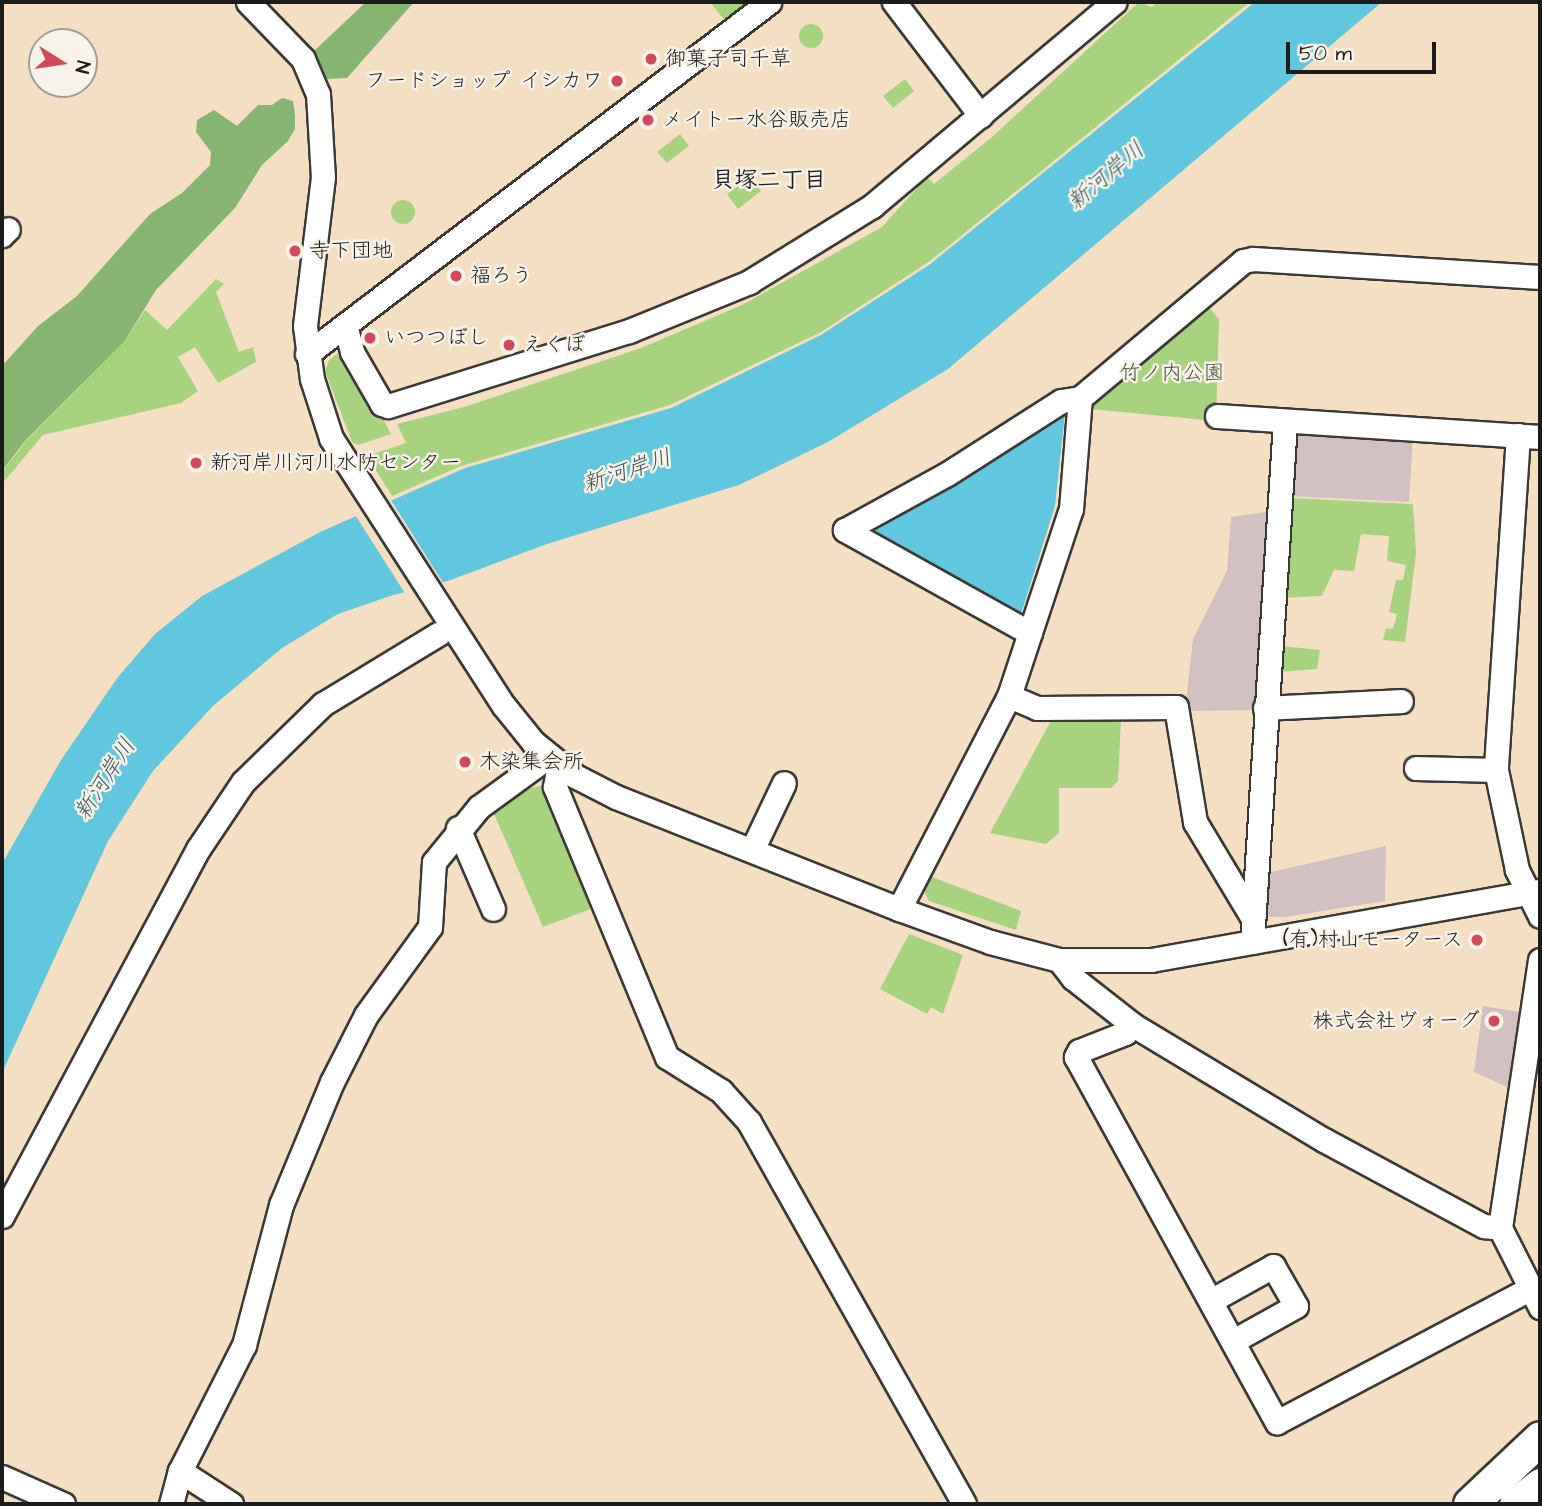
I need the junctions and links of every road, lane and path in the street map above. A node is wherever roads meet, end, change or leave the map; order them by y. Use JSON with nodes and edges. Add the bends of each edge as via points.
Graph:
{"nodes":[{"id":1,"x":248,"y":2,"type":"edge"},
{"id":2,"x":769,"y":2,"type":"edge"},
{"id":3,"x":894,"y":2,"type":"edge"},
{"id":4,"x":1114,"y":2,"type":"edge"},
{"id":5,"x":981,"y":116,"type":"junction"},
{"id":6,"x":1540,"y":277,"type":"edge"},
{"id":7,"x":345,"y":325,"type":"junction"},
{"id":8,"x":307,"y":354,"type":"junction"},
{"id":9,"x":1080,"y":398,"type":"junction"},
{"id":10,"x":1217,"y":416,"type":"dead end"},
{"id":11,"x":1285,"y":422,"type":"junction"},
{"id":12,"x":1529,"y":436,"type":"edge"},
{"id":13,"x":441,"y":627,"type":"junction"},
{"id":14,"x":1030,"y":633,"type":"junction"},
{"id":15,"x":1009,"y":696,"type":"junction"},
{"id":16,"x":1401,"y":701,"type":"dead end"},
{"id":17,"x":1265,"y":708,"type":"junction"},
{"id":18,"x":554,"y":760,"type":"junction"},
{"id":19,"x":1416,"y":768,"type":"dead end"},
{"id":20,"x":1496,"y":770,"type":"junction"},
{"id":21,"x":784,"y":783,"type":"dead end"},
{"id":22,"x":458,"y":828,"type":"junction"},
{"id":23,"x":752,"y":850,"type":"junction"},
{"id":24,"x":1535,"y":892,"type":"edge"},
{"id":25,"x":493,"y":909,"type":"dead end"},
{"id":26,"x":899,"y":909,"type":"junction"},
{"id":27,"x":1540,"y":916,"type":"edge"},
{"id":28,"x":1252,"y":917,"type":"junction"},
{"id":29,"x":1252,"y":942,"type":"junction"},
{"id":30,"x":1059,"y":960,"type":"junction"},
{"id":31,"x":1540,"y":960,"type":"edge"},
{"id":32,"x":1133,"y":1025,"type":"junction"},
{"id":33,"x":2,"y":1216,"type":"edge"},
{"id":34,"x":1500,"y":1228,"type":"junction"},
{"id":35,"x":1535,"y":1297,"type":"edge"},
{"id":36,"x":1212,"y":1300,"type":"junction"},
{"id":37,"x":1233,"y":1341,"type":"junction"},
{"id":38,"x":1540,"y":1438,"type":"edge"},
{"id":39,"x":180,"y":1471,"type":"junction"},
{"id":40,"x":2,"y":1477,"type":"edge"},
{"id":41,"x":1540,"y":1485,"type":"edge"},
{"id":42,"x":63,"y":1504,"type":"edge"},
{"id":43,"x":171,"y":1504,"type":"edge"},
{"id":44,"x":231,"y":1504,"type":"edge"},
{"id":45,"x":964,"y":1504,"type":"edge"},
{"id":46,"x":1470,"y":1504,"type":"edge"},
{"id":47,"x":1516,"y":1504,"type":"edge"}],
"edges":[{"from":1,"to":8,"type":"street","via":[[303,60],[318,94],[323,177],[308,289]]},
{"from":2,"to":7,"type":"street"},
{"from":3,"to":5,"type":"street"},
{"from":4,"to":5,"type":"street"},
{"from":5,"to":7,"type":"street","via":[[872,206],[749,282],[537,362],[388,406],[382,404],[352,352]]},
{"from":6,"to":9,"type":"street","via":[[1243,261]]},
{"from":7,"to":8,"type":"street"},
{"from":8,"to":13,"type":"street","via":[[323,419],[347,468]]},
{"from":9,"to":14,"type":"street","via":[[1071,509]]},
{"from":9,"to":14,"type":"street","via":[[1061,401],[947,474],[845,530]]},
{"from":10,"to":11,"type":"street"},
{"from":11,"to":12,"type":"street"},
{"from":11,"to":17,"type":"street"},
{"from":12,"to":20,"type":"street"},
{"from":13,"to":18,"type":"street","via":[[519,727]]},
{"from":13,"to":33,"type":"street","via":[[323,704],[243,782],[198,849]]},
{"from":14,"to":15,"type":"street"},
{"from":15,"to":26,"type":"street"},
{"from":15,"to":28,"type":"street","via":[[1037,708],[1176,707],[1195,822]]},
{"from":16,"to":17,"type":"street"},
{"from":17,"to":28,"type":"street"},
{"from":18,"to":22,"type":"street","via":[[491,796]]},
{"from":18,"to":23,"type":"street","via":[[616,797]]},
{"from":18,"to":45,"type":"street","via":[[555,787],[667,1057],[721,1091],[749,1122]]},
{"from":19,"to":20,"type":"street"},
{"from":20,"to":24,"type":"street","via":[[1517,870]]},
{"from":21,"to":23,"type":"street"},
{"from":22,"to":25,"type":"street"},
{"from":22,"to":39,"type":"street","via":[[430,872],[434,910],[430,927],[355,1034],[297,1161],[244,1345]]},
{"from":23,"to":26,"type":"street"},
{"from":24,"to":27,"type":"street"},
{"from":24,"to":29,"type":"street"},
{"from":26,"to":30,"type":"street","via":[[990,942]]},
{"from":28,"to":29,"type":"street"},
{"from":29,"to":30,"type":"street","via":[[1121,963]]},
{"from":30,"to":32,"type":"street","via":[[1073,978]]},
{"from":31,"to":34,"type":"street"},
{"from":32,"to":34,"type":"street","via":[[1324,1140],[1484,1226]]},
{"from":32,"to":36,"type":"street","via":[[1125,1033],[1079,1051],[1076,1057]]},
{"from":34,"to":35,"type":"street"},
{"from":35,"to":37,"type":"street","via":[[1277,1422]]},
{"from":36,"to":37,"type":"street"},
{"from":36,"to":37,"type":"street","via":[[1273,1266],[1296,1306]]},
{"from":38,"to":46,"type":"highway"},
{"from":39,"to":43,"type":"street"},
{"from":39,"to":44,"type":"street"},
{"from":40,"to":42,"type":"street"},
{"from":41,"to":47,"type":"highway"}]}
